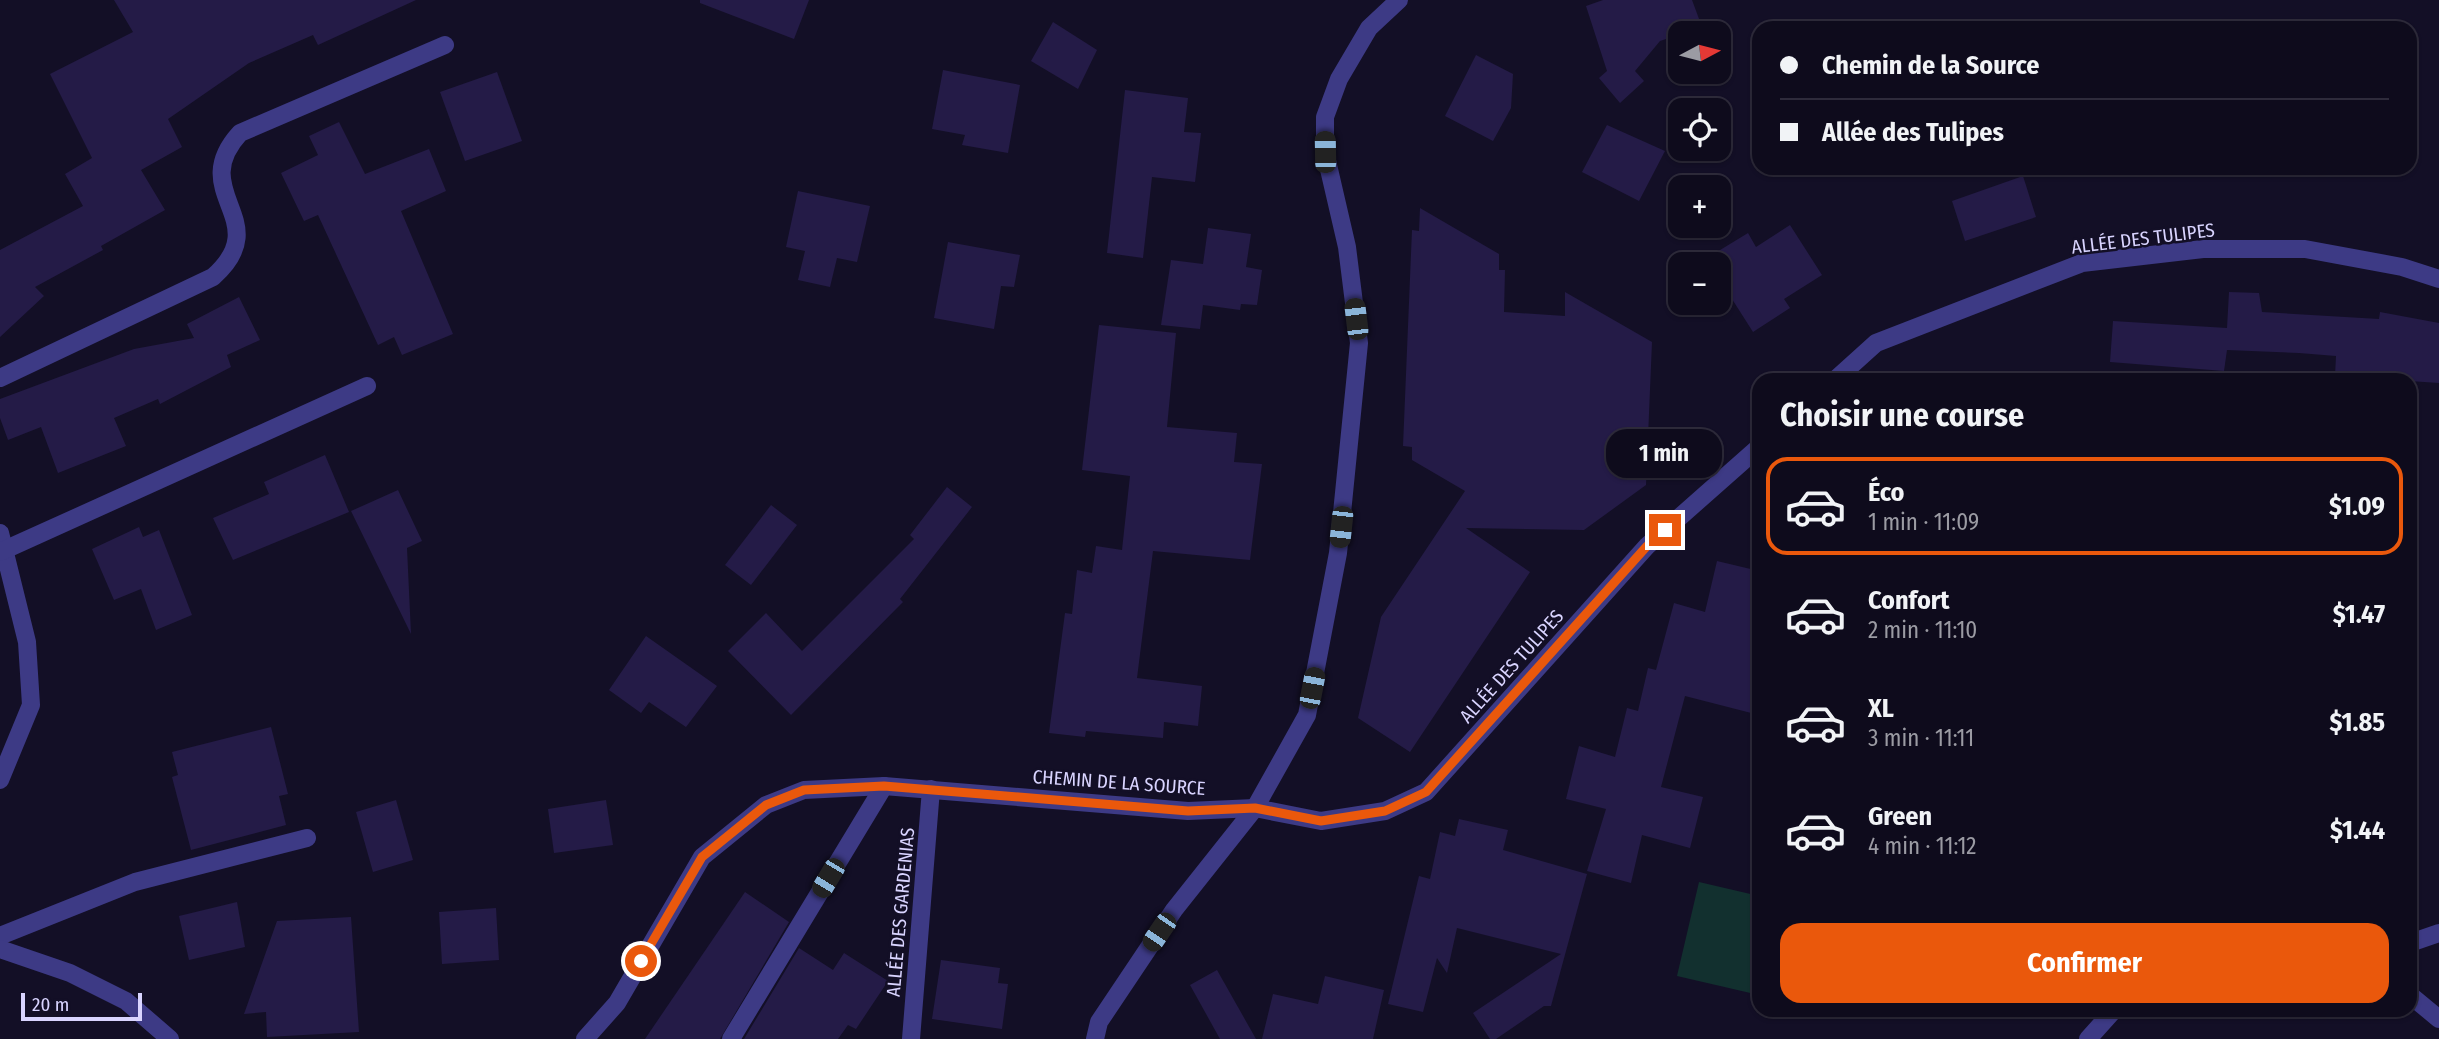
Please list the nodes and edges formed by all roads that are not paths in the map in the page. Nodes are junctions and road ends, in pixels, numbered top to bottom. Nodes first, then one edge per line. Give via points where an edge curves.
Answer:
1 (1399, 0) edge
2 (445, 45) dead end
3 (2439, 279) edge
4 (1843, 373) edge
5 (0, 378) edge
6 (367, 386) dead end
7 (1752, 453) edge
8 (0, 533) edge
9 (3, 551) edge
10 (0, 780) edge
11 (884, 786) junction
12 (931, 789) junction
13 (1255, 808) junction
14 (307, 838) dead end
15 (2439, 933) edge
16 (0, 936) edge
17 (2417, 941) edge
18 (0, 948) edge
19 (2417, 1001) edge
20 (2108, 1017) edge
21 (2439, 1019) edge
22 (170, 1039) edge
23 (585, 1039) edge
24 (731, 1039) edge
25 (911, 1039) edge
26 (1095, 1039) edge
27 (2088, 1039) edge

1 - 13 street via 1369,28 1339,79 1325,117 1325,152 1348,247 1359,343 1338,553 1307,715
2 - 5 street via 240,133 227,147 221,165 220,185 238,232 224,266 213,277
3 - 4 street, ALLÉE DES TULIPES via 2402,267 2305,249 2203,248 2082,264 1876,343
6 - 9 street
7 - 13 street, ALLÉE DES TULIPES via 1647,546 1426,792 1385,811 1321,821
8 - 9 street
9 - 10 street via 27,642 31,705
11 - 12 street, CHEMIN DE LA SOURCE
11 - 23 street, CHEMIN DE LA SOURCE via 804,790 745,819 702,857 617,1003
11 - 24 street
12 - 13 street, CHEMIN DE LA SOURCE via 1188,811
12 - 25 street, ALLÉE DES GARDENIAS
13 - 26 street via 1174,910 1099,1022
14 - 16 street via 135,882
15 - 17 street
18 - 22 street via 70,973 126,1001
19 - 21 street
20 - 27 street

